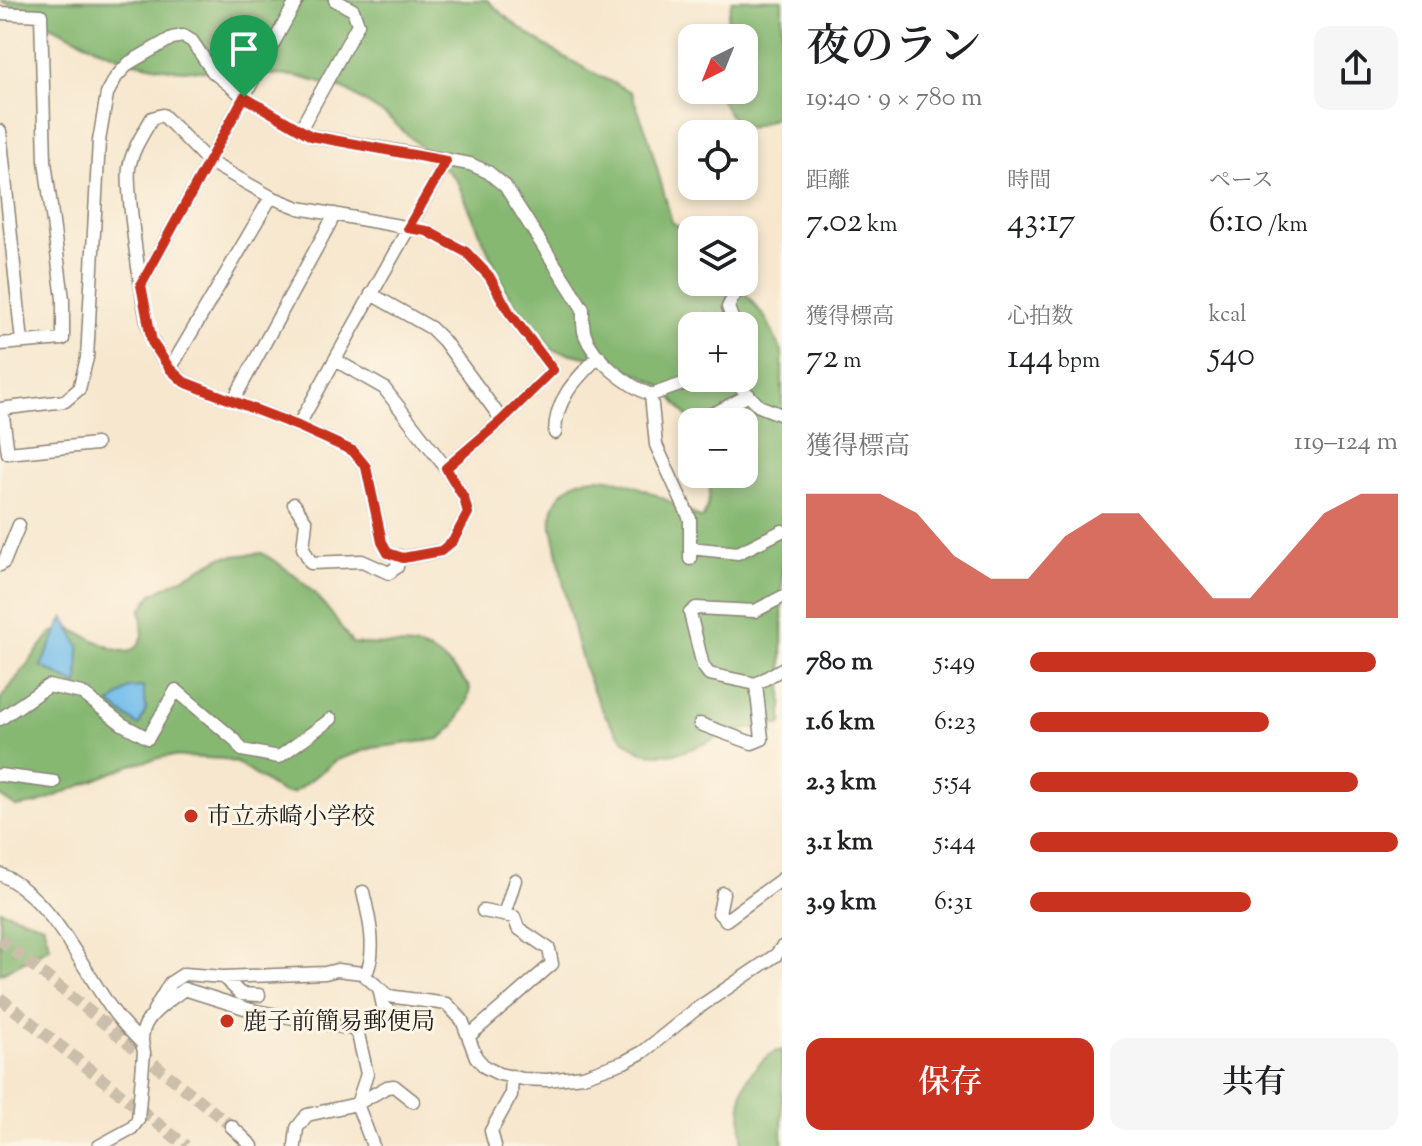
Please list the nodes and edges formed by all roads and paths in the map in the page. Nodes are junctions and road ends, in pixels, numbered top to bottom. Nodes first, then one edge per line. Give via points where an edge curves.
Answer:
1 (297, 0) edge
2 (335, 0) edge
3 (0, 13) edge
4 (244, 97) junction
5 (300, 130) junction
6 (0, 131) edge
7 (208, 161) junction
8 (446, 161) junction
9 (271, 197) junction
10 (335, 214) junction
11 (408, 228) junction
12 (141, 285) junction
13 (371, 294) junction
14 (22, 342) junction
15 (0, 344) edge
16 (599, 356) junction
17 (335, 360) junction
18 (170, 369) junction
19 (678, 386) edge
20 (746, 392) edge
21 (651, 395) junction
22 (749, 395) junction
23 (233, 401) junction
24 (724, 408) edge
25 (1, 409) edge
26 (782, 415) edge
27 (502, 420) junction
28 (298, 426) junction
29 (555, 433) dead end
30 (96, 444) dead end
31 (446, 468) junction
32 (294, 504) dead end
33 (19, 525) dead end
34 (782, 531) edge
35 (399, 556) junction
36 (0, 565) edge
37 (782, 597) edge
38 (782, 669) edge
39 (756, 684) junction
40 (0, 719) edge
41 (331, 719) dead end
42 (704, 730) dead end
43 (0, 775) edge
44 (54, 782) dead end
45 (0, 874) edge
46 (782, 879) edge
47 (515, 880) dead end
48 (363, 892) dead end
49 (723, 893) dead end
50 (483, 911) dead end
51 (504, 915) junction
52 (780, 955) edge
53 (365, 975) junction
54 (223, 977) junction
55 (379, 988) junction
56 (259, 995) dead end
57 (154, 1010) junction
58 (398, 1018) dead end
59 (469, 1036) junction
60 (142, 1043) junction
61 (512, 1076) junction
62 (413, 1101) dead end
63 (357, 1104) junction
64 (231, 1126) tunnel mouth
65 (99, 1146) edge
66 (252, 1146) edge
67 (295, 1146) edge
68 (373, 1146) edge
69 (495, 1146) edge

1 - 4 street
2 - 5 street via 353,10 358,24
3 - 14 street via 41,15 45,161 63,299 63,339
4 - 5 street
4 - 7 street
4 - 25 street via 213,72 183,36 149,50 116,77 107,94 99,141 79,389 65,401
5 - 8 street
6 - 14 street
7 - 9 street
7 - 12 street
7 - 12 street via 163,115 152,118 129,171
8 - 11 street
8 - 16 street via 479,168 505,186 583,309 584,331
9 - 10 street
9 - 18 street
10 - 11 street
10 - 23 street
11 - 13 street
11 - 27 street via 427,231 466,252 489,276 553,370
12 - 18 street via 152,342
13 - 17 street
13 - 27 street via 431,328
14 - 15 street
16 - 21 street
16 - 29 street via 569,387 555,419
17 - 28 street
17 - 31 street via 384,388
18 - 23 street via 184,382
19 - 21 street
20 - 22 street
21 - 34 street via 656,445 690,519 690,554 738,553
22 - 24 street
22 - 26 street via 759,406
23 - 28 street
25 - 30 street via 8,453
27 - 31 street
28 - 35 street via 353,451 366,467 382,542 388,553
31 - 35 street via 468,513 441,551
32 - 35 street via 306,522 303,548 311,563 362,561 389,573
33 - 36 street
37 - 39 street via 755,611 696,608 690,613 709,674
38 - 39 street
39 - 42 street via 762,739 752,743
40 - 41 street via 48,686 82,693 148,738 176,690 242,750 279,757
43 - 44 street
45 - 60 street via 58,927 117,1017
46 - 49 street via 726,920 719,913
47 - 51 street
48 - 53 street via 371,965
50 - 51 street
51 - 59 street via 514,917 518,928 549,949 552,964
52 - 61 street via 624,1062 583,1076
53 - 54 street via 337,970
53 - 55 street
54 - 56 street via 241,994
54 - 57 street via 184,974 170,983
55 - 58 street via 383,1006
55 - 59 street via 388,996 447,1004
57 - 60 street
57 - 63 street via 184,989 251,1010 352,1029 358,1034 367,1074
59 - 61 street via 485,1067
60 - 65 street via 138,1120
61 - 69 street via 511,1095 491,1131
62 - 63 street via 394,1086
63 - 67 street via 307,1115 297,1128
63 - 68 street
64 - 66 street

